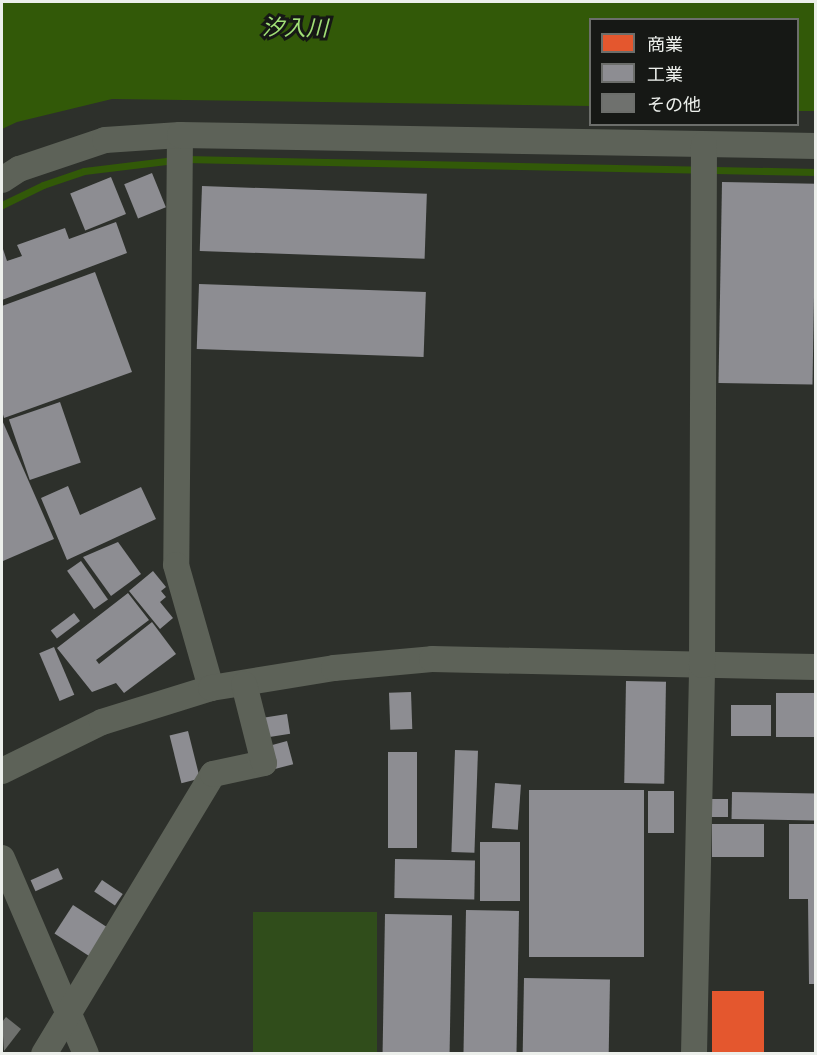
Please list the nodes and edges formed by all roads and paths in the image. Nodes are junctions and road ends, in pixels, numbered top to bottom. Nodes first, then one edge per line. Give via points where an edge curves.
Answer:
1 (180, 135) junction
2 (704, 145) junction
3 (816, 146) edge
4 (2, 180) edge
5 (702, 665) junction
6 (816, 667) edge
7 (244, 684) junction
8 (211, 688) junction
9 (2, 771) edge
10 (2, 858) edge
11 (69, 1015) junction
12 (44, 1053) edge
13 (86, 1053) edge
14 (694, 1053) edge

1 - 2 street
1 - 4 street via 105,140 19,169
1 - 8 street via 176,565
2 - 3 street
2 - 5 street
5 - 6 street
5 - 7 street via 432,659 334,668
5 - 14 street
7 - 8 street
7 - 11 street via 264,763 213,774
8 - 9 street via 102,722
10 - 11 street
11 - 12 street
11 - 13 street

